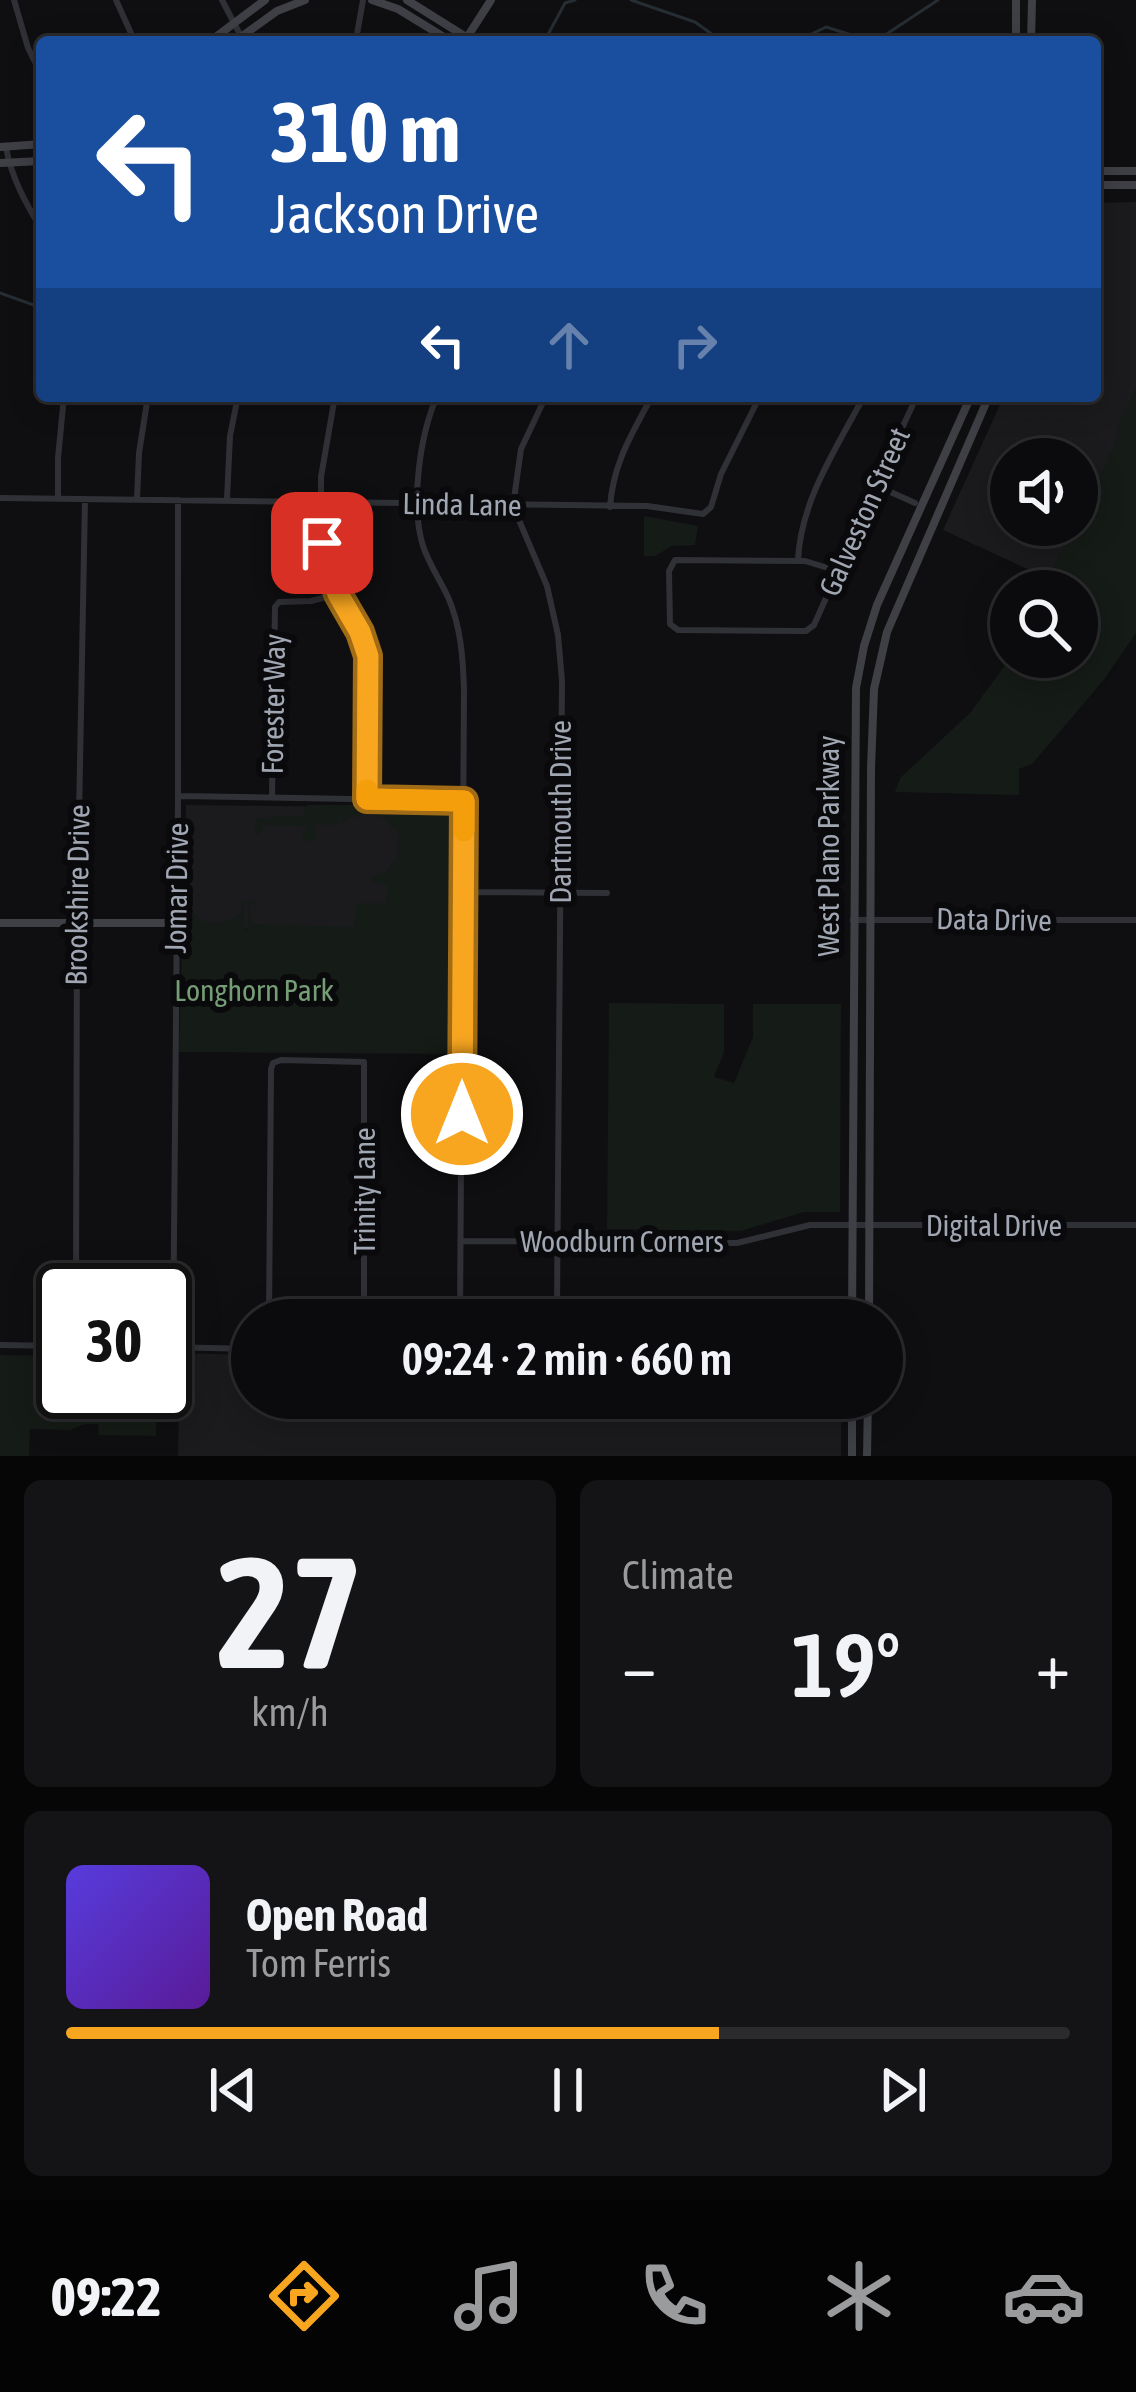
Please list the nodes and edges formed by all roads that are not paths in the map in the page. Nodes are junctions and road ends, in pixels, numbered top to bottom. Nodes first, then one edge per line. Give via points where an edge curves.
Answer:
1 (14, 0) edge
2 (116, 0) edge
3 (222, 0) edge
4 (265, 0) edge
5 (305, 0) edge
6 (363, 0) edge
7 (372, 0) edge
8 (407, 0) edge
9 (491, 0) edge
10 (1016, 0) edge
11 (1032, 0) edge
12 (386, 2) edge
13 (234, 21) junction
14 (132, 36) edge
15 (216, 36) edge
16 (239, 36) edge
17 (245, 36) edge
18 (357, 36) edge
19 (442, 36) edge
20 (462, 36) edge
21 (470, 36) edge
22 (1018, 36) edge
23 (1031, 36) edge
24 (36, 64) edge
25 (36, 144) edge
26 (3, 147) edge
27 (36, 161) edge
28 (4, 163) edge
29 (1101, 171) edge
30 (1136, 171) edge
31 (1136, 184) edge
32 (1101, 185) edge
33 (36, 219) edge
34 (63, 402) edge
35 (147, 402) edge
36 (237, 402) edge
37 (334, 402) edge
38 (435, 402) edge
39 (543, 402) edge
40 (649, 402) edge
41 (757, 402) edge
42 (861, 402) edge
43 (913, 402) edge
44 (968, 402) edge
45 (986, 402) edge
46 (875, 485) junction
47 (0, 498) edge
48 (58, 498) junction
49 (85, 499) junction
50 (137, 499) junction
51 (178, 500) junction
52 (227, 500) junction
53 (321, 503) junction
54 (915, 503) dead end
55 (418, 505) junction
56 (513, 506) junction
57 (610, 507) junction
58 (798, 560) junction
59 (838, 572) junction
60 (338, 594) junction
61 (178, 796) junction
62 (272, 796) junction
63 (367, 799) junction
64 (464, 801) junction
65 (464, 892) junction
66 (607, 893) dead end
67 (560, 894) junction
68 (853, 920) junction
69 (872, 920) junction
70 (1136, 920) edge
71 (0, 923) edge
72 (77, 923) junction
73 (176, 923) junction
74 (853, 1080) junction
75 (870, 1080) junction
76 (852, 1225) junction
77 (870, 1225) junction
78 (1136, 1225) edge
79 (461, 1241) junction
80 (558, 1243) junction
81 (76, 1263) edge
82 (170, 1263) edge
83 (269, 1299) edge
84 (364, 1299) edge
85 (460, 1299) edge
86 (557, 1299) edge
87 (852, 1299) edge
88 (869, 1299) edge
89 (0, 1345) edge
90 (36, 1346) edge
91 (192, 1348) edge
92 (231, 1348) edge
93 (852, 1419) edge
94 (868, 1419) edge
95 (852, 1456) edge
96 (867, 1456) edge

1 - 24 street
2 - 14 street
3 - 13 street
4 - 13 main road
5 - 17 main road
6 - 18 street
7 - 12 main road
8 - 20 main road
9 - 21 main road
10 - 22 main road
11 - 23 main road
12 - 19 main road
13 - 15 main road
13 - 16 street
25 - 26 main road
26 - 28 street
27 - 28 main road
28 - 33 street
29 - 30 main road
31 - 32 main road
34 - 48 street
35 - 50 street
36 - 52 street
37 - 53 street
38 - 55 street
39 - 56 street via 520,449
40 - 57 street via 614,472
41 - 57 street, Linda Lane via 708,512
42 - 58 street via 807,507
43 - 46 street, Galveston Street
44 - 68 main road, West Plano Parkway via 877,605 859,666
45 - 69 main road, West Plano Parkway via 880,660 872,723
46 - 54 street
46 - 59 street, Galveston Street
47 - 48 street, Linda Lane
48 - 49 street, Linda Lane
49 - 50 street, Linda Lane
49 - 72 street, Brookshire Drive
50 - 51 street, Linda Lane
51 - 52 street, Linda Lane
51 - 61 street, Jomar Drive
52 - 53 street, Linda Lane
53 - 55 street, Linda Lane
53 - 60 street via 322,543
55 - 56 street, Linda Lane
55 - 64 street via 423,546 459,632
56 - 57 street, Linda Lane
56 - 67 street, Dartmouth Drive via 558,635
58 - 59 street
58 - 59 street, Galveston Street via 672,563 672,627 806,631
60 - 62 street, Forester Way via 274,607
60 - 63 street via 368,656
61 - 62 street
61 - 73 street, Jomar Drive
62 - 63 street
63 - 64 street
64 - 65 street
65 - 67 street
65 - 79 street
66 - 67 street
67 - 80 street, Dartmouth Drive
68 - 69 street, Data Drive
68 - 74 main road, West Plano Parkway
69 - 70 street, Data Drive
69 - 75 main road, West Plano Parkway
71 - 72 main road
72 - 73 main road
72 - 81 street, Brookshire Drive
73 - 82 street, Jomar Drive
74 - 75 main road
74 - 76 main road, West Plano Parkway
75 - 77 main road, West Plano Parkway
76 - 77 street, Digital Drive
76 - 80 street, Woodburn Corners via 801,1226 737,1243
76 - 87 main road, West Plano Parkway
77 - 78 street, Digital Drive
77 - 88 main road, West Plano Parkway
79 - 80 street, Woodburn Corners
79 - 85 street
80 - 86 street, Dartmouth Drive
83 - 84 street, Trinity Lane via 273,1063 281,1060 364,1063
89 - 90 street
91 - 92 street
93 - 95 main road
94 - 96 main road

